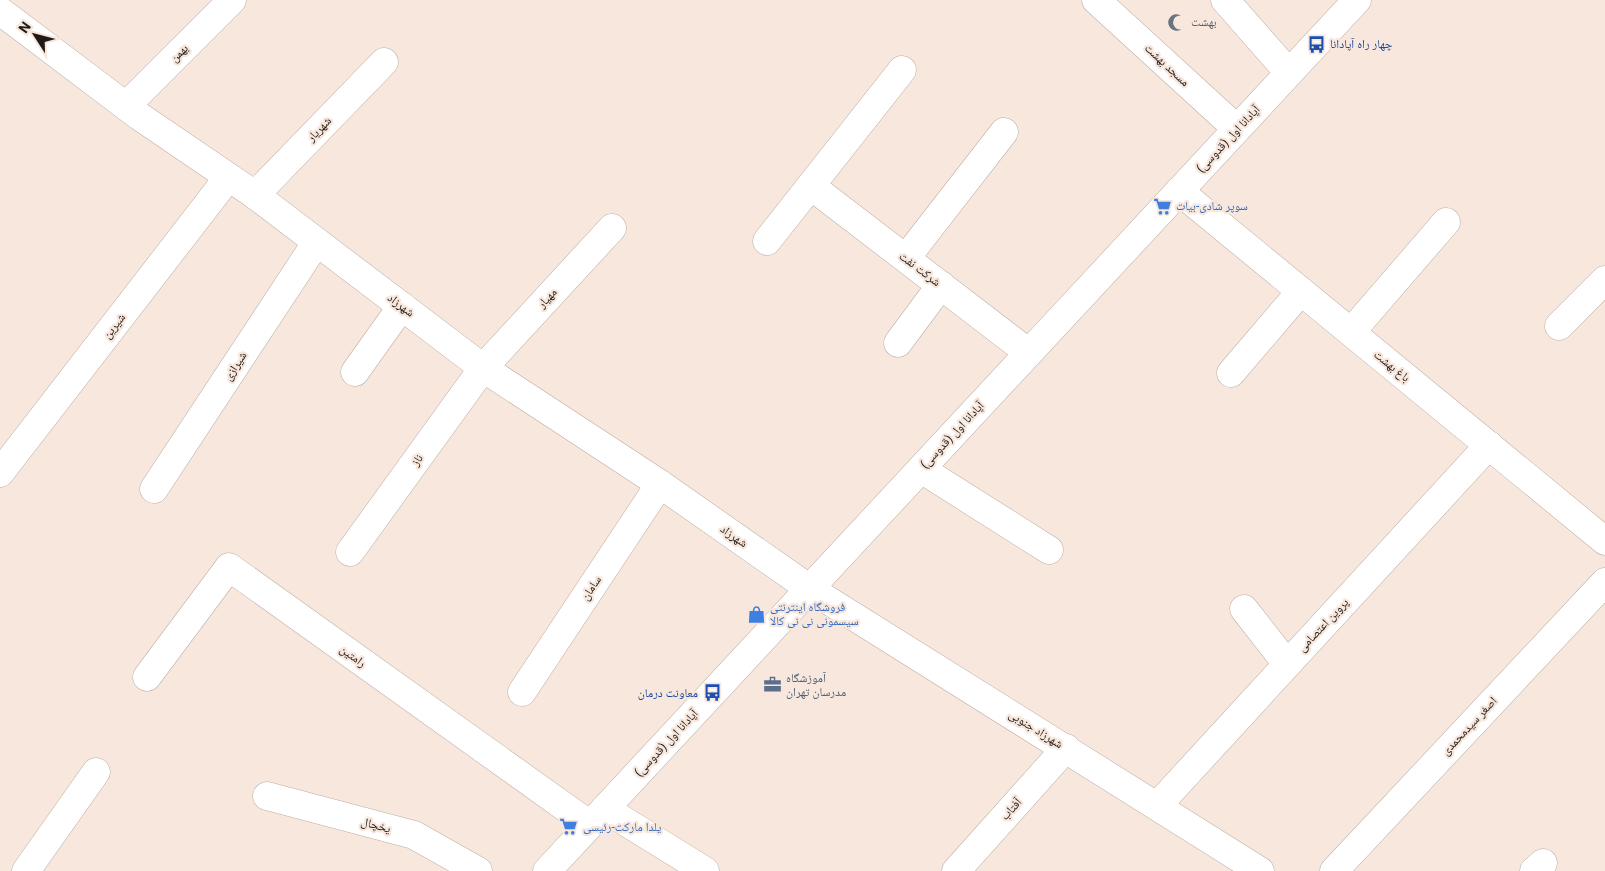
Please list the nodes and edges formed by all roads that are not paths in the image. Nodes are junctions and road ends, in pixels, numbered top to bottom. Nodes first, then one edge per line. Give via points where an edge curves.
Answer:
1 (232, 0) edge
2 (1096, 0) edge
3 (1224, 0) edge
4 (1357, 0) edge
5 (0, 10) edge
6 (384, 62) dead end
7 (902, 70) dead end
8 (1289, 73) junction
9 (126, 106) junction
10 (1237, 129) junction
11 (1004, 132) dead end
12 (227, 179) junction
13 (811, 186) junction
14 (1179, 191) junction
15 (255, 196) junction
16 (1446, 222) dead end
17 (612, 228) dead end
18 (767, 241) dead end
19 (316, 243) junction
20 (906, 258) junction
21 (1605, 280) edge
22 (941, 285) junction
23 (1301, 291) junction
24 (402, 306) junction
25 (1559, 326) dead end
26 (1351, 332) junction
27 (898, 343) dead end
28 (1028, 353) junction
29 (483, 368) junction
30 (355, 372) dead end
31 (1231, 373) dead end
32 (1489, 445) junction
33 (921, 468) junction
34 (0, 473) edge
35 (660, 484) junction
36 (154, 489) dead end
37 (1605, 541) edge
38 (1049, 550) dead end
39 (350, 552) dead end
40 (1605, 582) edge
41 (810, 589) junction
42 (1244, 609) dead end
43 (1287, 664) junction
44 (147, 677) dead end
45 (522, 692) dead end
46 (1066, 748) junction
47 (96, 772) dead end
48 (267, 796) dead end
49 (1158, 806) junction
50 (597, 817) junction
51 (26, 871) edge
52 (478, 871) edge
53 (547, 871) edge
54 (705, 871) edge
55 (956, 871) edge
56 (1260, 871) edge
57 (1334, 871) edge

1 - 9 street, بهمن
2 - 10 street, مسجد بهشت
3 - 8 street
4 - 8 street, آپادانا اول (قدوسی)
5 - 9 street, شهرزاد
6 - 15 street, شهریار
7 - 13 street
8 - 10 street, آپادانا اول (قدوسی)
9 - 12 street, شهرزاد
10 - 14 street, آپادانا اول (قدوسی)
11 - 20 street
12 - 15 street, شهرزاد
12 - 34 street, شیرین
13 - 18 street
13 - 20 street, شرکت نفت
14 - 23 street, باغ بهشت
14 - 28 street, آپادانا اول (قدوسی)
15 - 19 street, شهرزاد
16 - 26 street
17 - 29 street, مهیار
19 - 24 street, شهرزاد
19 - 36 street, شیرازی
20 - 22 street, شرکت نفت
21 - 25 street
22 - 27 street
22 - 28 street, شرکت نفت
23 - 26 street, باغ بهشت
23 - 31 street
24 - 29 street, شهرزاد
24 - 30 street
26 - 32 street, باغ بهشت
28 - 33 street, آپادانا اول (قدوسی)
29 - 35 street, شهرزاد
29 - 39 street, ناز
32 - 37 street, باغ بهشت
32 - 43 street, پروین اعتصامی
33 - 38 street
33 - 41 street, آپادانا اول (قدوسی)
35 - 41 street, شهرزاد
35 - 45 street, سامان
40 - 57 street, اصغر سیدمحمدی
41 - 46 street, شهرزاد جنوبی
41 - 50 street, آپادانا اول (قدوسی)
42 - 43 street
43 - 49 street, پروین اعتصامی
44 - 50 street, رامتین via 229,567
46 - 49 street, شهرزاد جنوبی
46 - 55 street, آفتاب
47 - 51 street
48 - 52 street, یخچال via 414,834
49 - 56 street, شهرزاد جنوبی
50 - 53 street, آپادانا اول (قدوسی)
50 - 54 street

